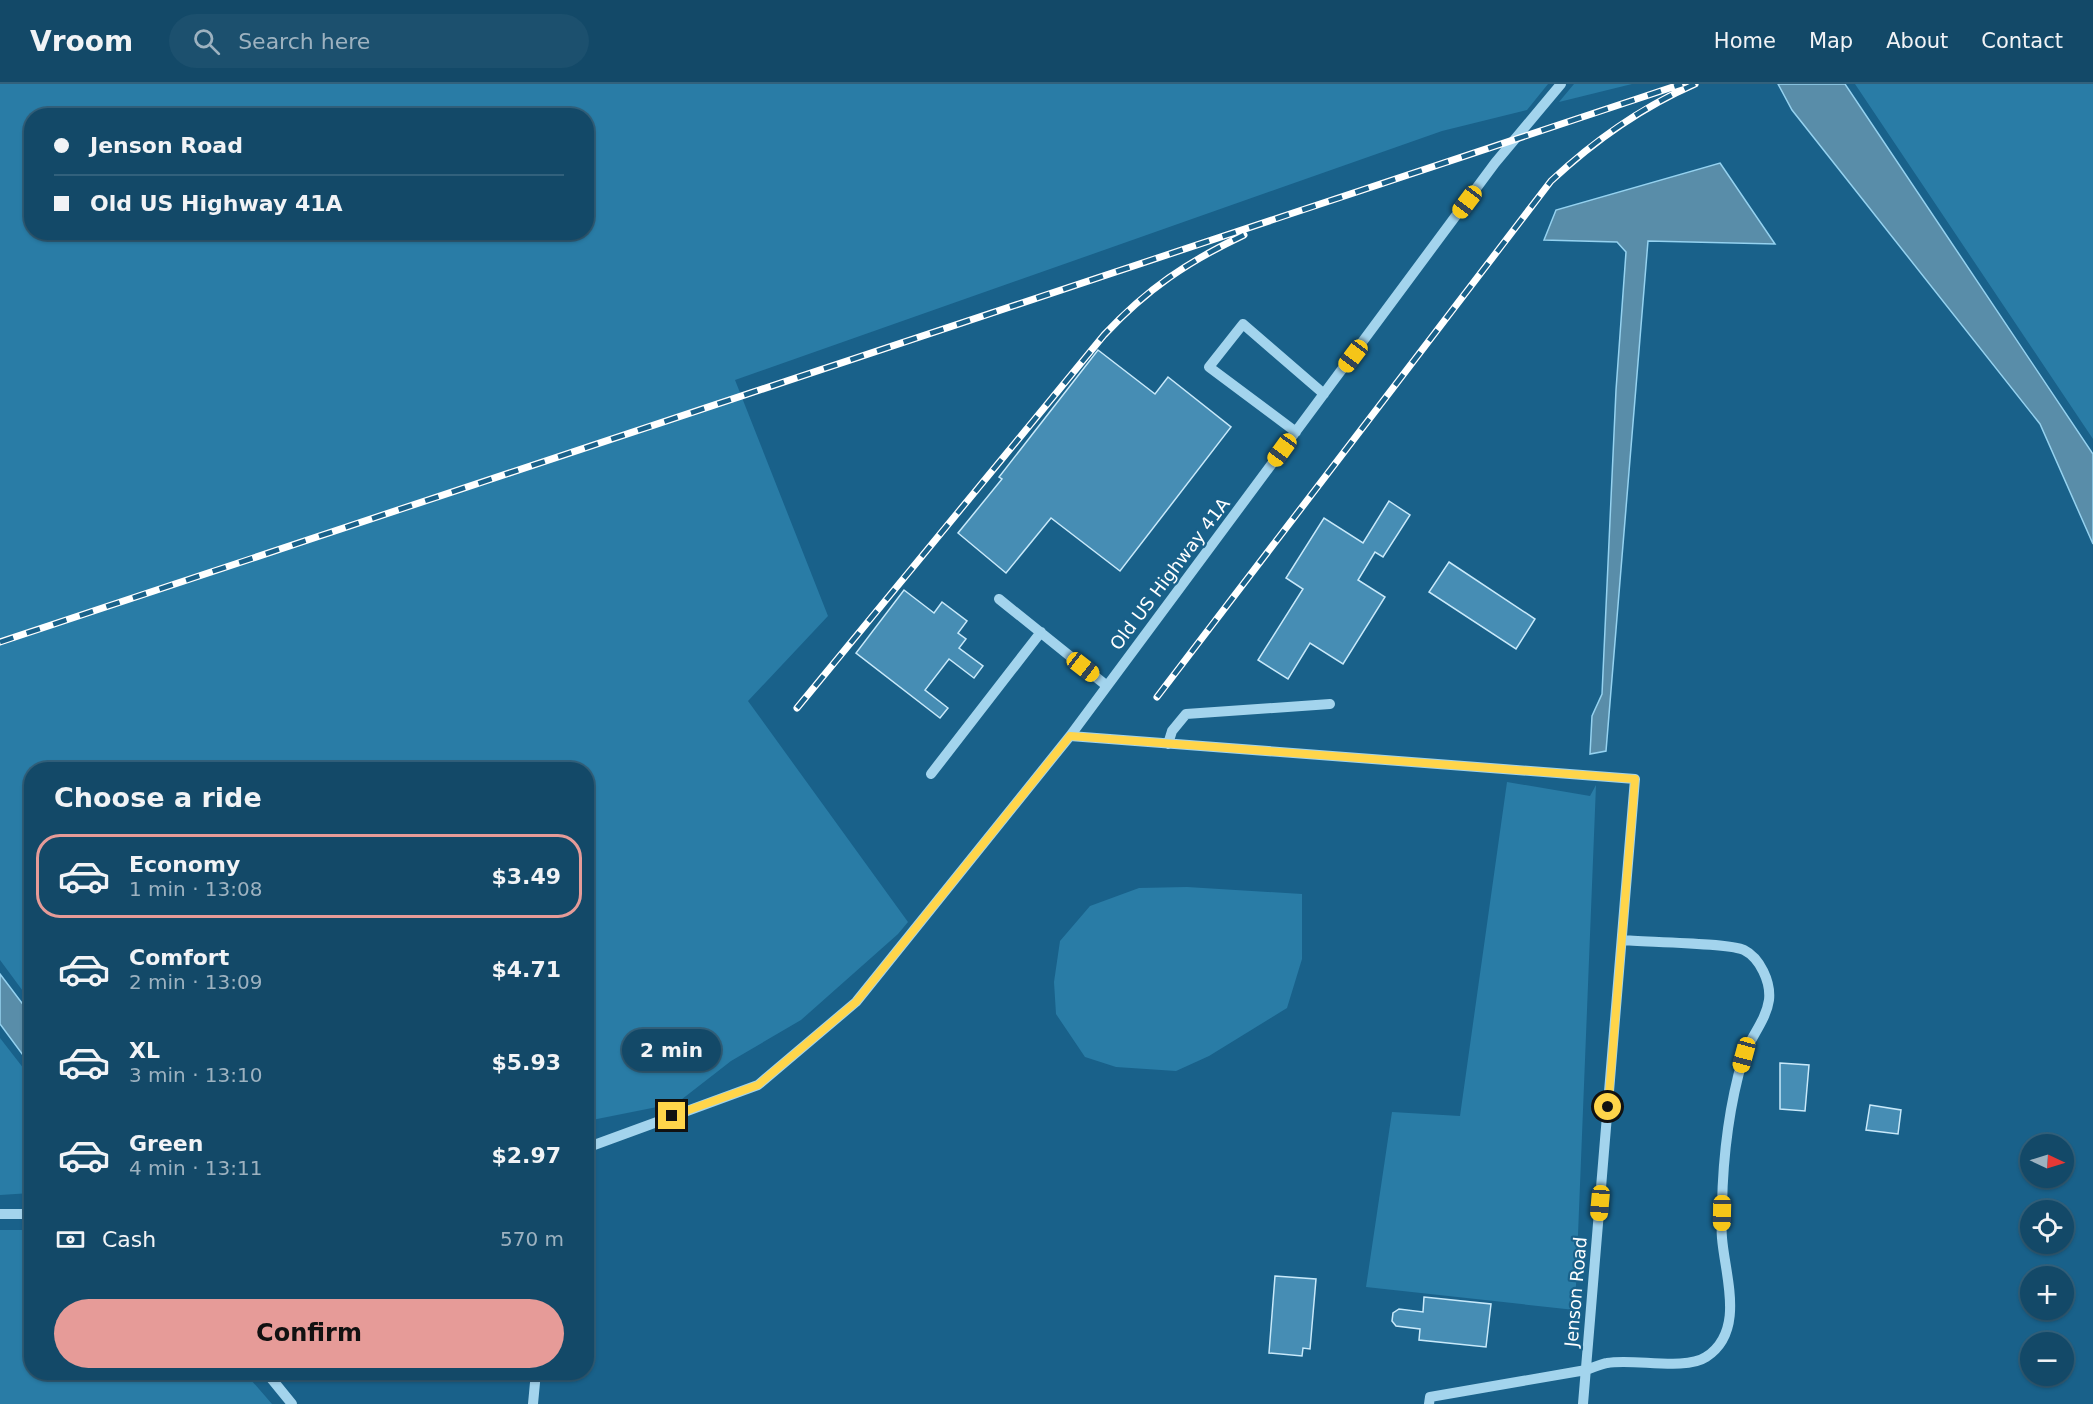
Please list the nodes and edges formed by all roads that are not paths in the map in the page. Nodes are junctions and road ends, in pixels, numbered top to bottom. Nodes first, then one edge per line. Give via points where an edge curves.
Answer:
1 (1561, 84) edge
2 (1324, 394) junction
3 (1296, 432) junction
4 (999, 599) dead end
5 (1041, 632) junction
6 (1107, 686) junction
7 (1330, 704) dead end
8 (1070, 736) junction
9 (1168, 744) junction
10 (931, 774) dead end
11 (1622, 940) junction
12 (594, 1145) edge
13 (0, 1214) edge
14 (24, 1214) edge
15 (1586, 1370) junction
16 (272, 1380) edge
17 (535, 1380) edge
18 (292, 1404) edge
19 (533, 1404) edge
20 (1429, 1404) edge
21 (1583, 1404) edge

1 - 2 street, Old US Highway 41A via 1495,163
2 - 3 street, Old US Highway 41A
2 - 3 street via 1243,324 1209,367
3 - 6 street, Old US Highway 41A
4 - 5 street
5 - 6 street
5 - 10 street
6 - 8 street, Old US Highway 41A
7 - 9 street via 1186,714 1172,731
8 - 9 street, Jenson Road
8 - 12 street, Old US Highway 41A via 856,1002 758,1085
9 - 11 street, Jenson Road via 1635,779
11 - 15 street, Jenson Road
11 - 15 street via 1741,948 1761,966 1769,1000 1744,1055 1723,1166 1722,1236 1731,1311 1720,1343 1706,1358 1677,1364 1607,1363
13 - 14 street
15 - 20 street via 1430,1397
15 - 21 street, Jenson Road
16 - 18 street
17 - 19 street

